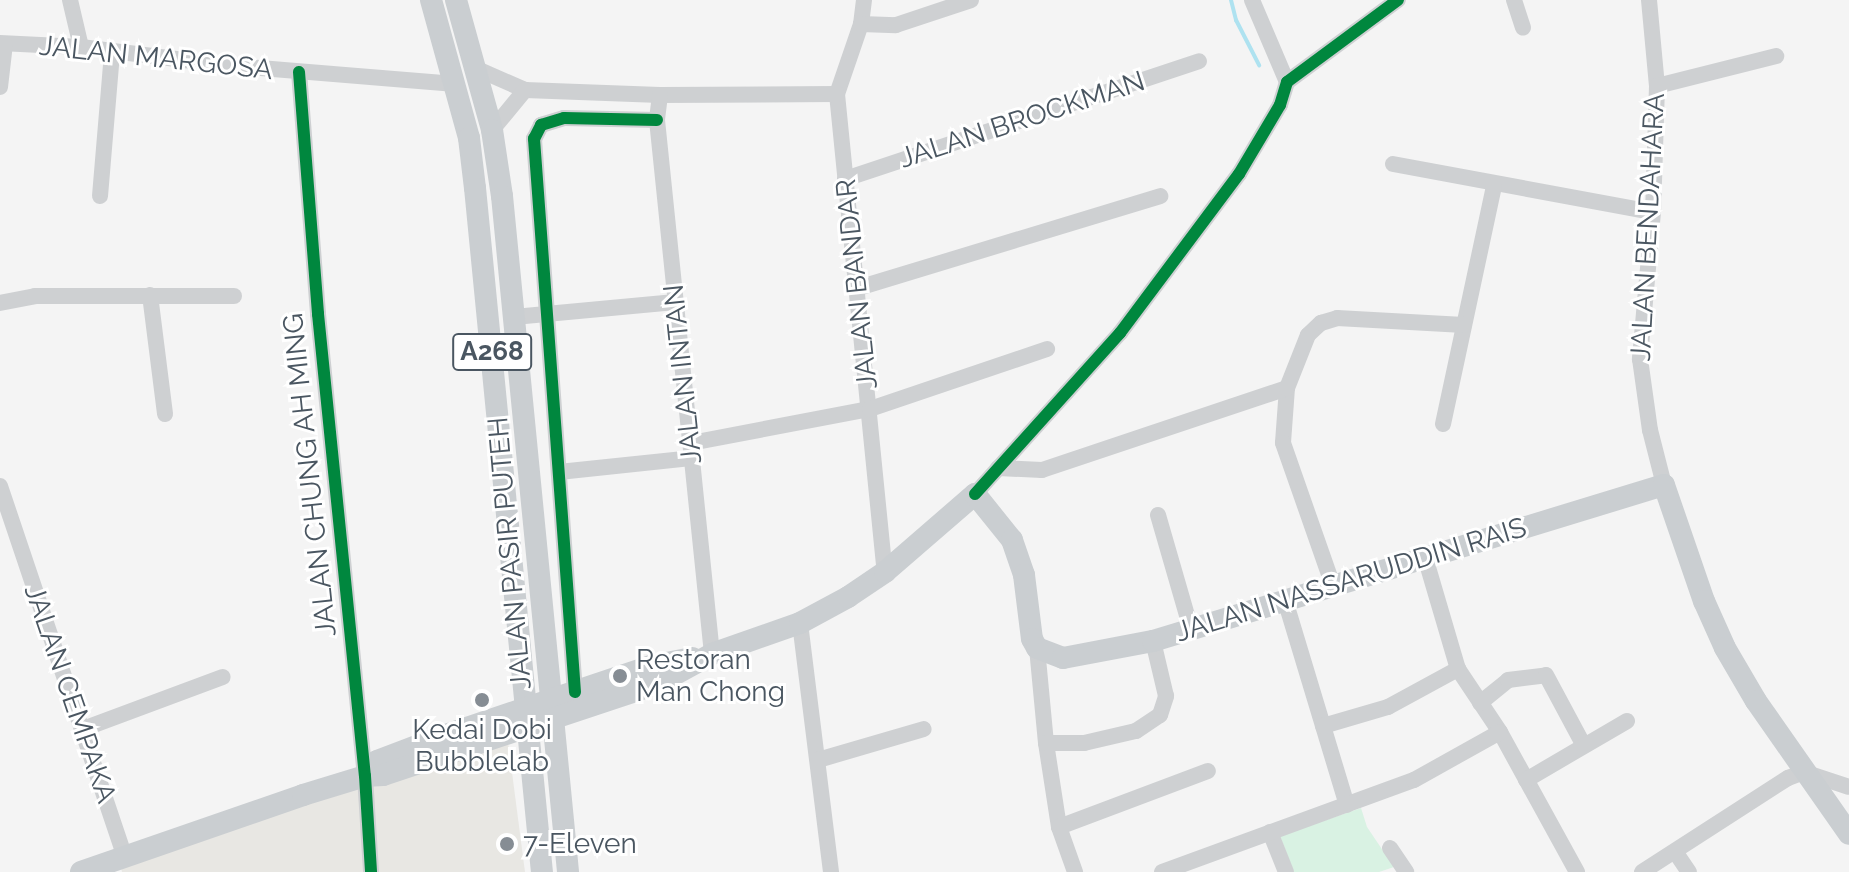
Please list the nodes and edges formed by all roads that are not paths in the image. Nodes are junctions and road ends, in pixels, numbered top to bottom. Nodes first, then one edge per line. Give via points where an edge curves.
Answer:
1 (70, 0) edge
2 (431, 0) edge
3 (456, 0) edge
4 (864, 0) edge
5 (971, 0) edge
6 (1252, 0) edge
7 (1514, 0) edge
8 (1649, 0) edge
9 (1395, 1) edge
10 (861, 24) junction
11 (1523, 28) dead end
12 (3, 43) edge
13 (81, 47) junction
14 (112, 52) junction
15 (1776, 56) dead end
16 (1199, 61) dead end
17 (475, 68) junction
18 (299, 72) junction
19 (1287, 82) junction
20 (455, 84) junction
21 (1657, 86) junction
22 (0, 87) edge
23 (525, 90) junction
24 (837, 94) junction
25 (660, 95) junction
26 (657, 120) junction
27 (492, 130) junction
28 (1393, 164) dead end
29 (845, 179) junction
30 (1494, 186) junction
31 (100, 196) dead end
32 (1160, 196) dead end
33 (1653, 212) junction
34 (858, 288) junction
35 (150, 295) junction
36 (234, 296) dead end
37 (675, 302) junction
38 (0, 303) edge
39 (546, 313) junction
40 (514, 317) junction
41 (1464, 325) junction
42 (1047, 349) dead end
43 (1287, 388) junction
44 (870, 409) junction
45 (165, 414) dead end
46 (1443, 424) dead end
47 (692, 450) junction
48 (998, 468) junction
49 (559, 472) junction
50 (1664, 485) junction
51 (0, 486) edge
52 (975, 494) junction
53 (1158, 515) dead end
54 (1425, 557) junction
55 (885, 572) junction
56 (1333, 586) junction
57 (1285, 600) junction
58 (800, 623) junction
59 (1191, 629) junction
60 (1153, 641) junction
61 (1037, 648) junction
62 (712, 654) junction
63 (1458, 669) junction
64 (223, 677) dead end
65 (576, 702) junction
66 (1480, 703) junction
67 (551, 710) junction
68 (524, 719) junction
69 (1627, 721) dead end
70 (1323, 726) junction
71 (83, 729) junction
72 (924, 729) dead end
73 (1500, 732) junction
74 (1046, 743) junction
75 (1583, 744) junction
76 (818, 760) junction
77 (1208, 771) dead end
78 (1804, 772) junction
79 (365, 776) junction
80 (1526, 780) junction
81 (1849, 787) edge
82 (1347, 805) junction
83 (1059, 827) junction
84 (1270, 832) junction
85 (1849, 834) edge
86 (1390, 848) dead end
87 (1676, 853) junction
88 (119, 863) edge
89 (81, 872) edge
90 (371, 872) edge
91 (542, 872) edge
92 (568, 872) edge
93 (831, 872) edge
94 (1075, 872) edge
95 (1162, 872) edge
96 (1286, 872) edge
97 (1406, 872) edge
98 (1577, 872) edge
99 (1642, 872) edge
100 (1689, 872) edge

1 - 13 street
2 - 20 main road, JALAN PASIR PUTEH / A268
3 - 17 main road, JALAN PASIR PUTEH / A268
4 - 10 street, JALAN BANDAR
5 - 10 street via 896,25
6 - 19 street
7 - 11 street
8 - 21 street, JALAN BENDAHARA
9 - 19 street
10 - 24 street, JALAN BANDAR
12 - 13 street, JALAN MARGOSA
12 - 22 street
13 - 14 street, JALAN MARGOSA
14 - 18 street, JALAN MARGOSA
14 - 31 street
15 - 21 street
16 - 29 street, JALAN BROCKMAN
17 - 23 street
17 - 27 main road, JALAN PASIR PUTEH / A268
18 - 20 street, JALAN MARGOSA
18 - 79 street, JALAN CHUNG AH MING
19 - 48 street via 1280,105 1239,174 1120,333
20 - 68 main road, JALAN PASIR PUTEH / A268 via 469,138 477,204
21 - 33 street, JALAN BENDAHARA
23 - 25 street
23 - 27 street
24 - 25 street
24 - 29 street, JALAN BANDAR
25 - 26 street, JALAN INTAN
26 - 37 street, JALAN INTAN
26 - 39 street via 564,118 541,125 534,139
27 - 40 main road, JALAN PASIR PUTEH / A268
28 - 30 street
29 - 34 street, JALAN BANDAR
30 - 33 street
30 - 41 street
32 - 34 street
33 - 50 street, JALAN BENDAHARA via 1640,359
34 - 44 street, JALAN BANDAR
35 - 36 street
35 - 38 street via 35,296
35 - 45 street
37 - 39 street
37 - 47 street, JALAN INTAN
39 - 40 street
39 - 49 street
40 - 67 main road, JALAN PASIR PUTEH / A268
41 - 43 street via 1337,318 1321,323 1308,335
41 - 46 street
42 - 44 street
43 - 48 street via 1042,470
43 - 56 street via 1283,443
44 - 47 street
44 - 55 street, JALAN BANDAR
47 - 49 street
47 - 62 street, JALAN INTAN
48 - 52 street
49 - 65 street
50 - 54 main road, JALAN NASSARUDDIN RAIS
50 - 78 main road, JALAN BENDAHARA via 1725,648
51 - 71 street, JALAN CEMPAKA
52 - 55 main road
52 - 61 main road via 1012,540
53 - 59 street
54 - 56 main road, JALAN NASSARUDDIN RAIS
54 - 63 street
55 - 58 main road
56 - 57 main road, JALAN NASSARUDDIN RAIS
57 - 59 main road, JALAN NASSARUDDIN RAIS
57 - 70 street
58 - 62 main road
58 - 76 street
59 - 60 main road, JALAN NASSARUDDIN RAIS
60 - 61 main road, JALAN NASSARUDDIN RAIS via 1063,658
60 - 74 street via 1166,696 1160,715 1136,731 1084,743
61 - 74 street
62 - 65 main road via 657,684
63 - 66 street
63 - 70 street via 1388,707
64 - 71 street
65 - 67 main road
66 - 73 street
66 - 75 street via 1508,680 1546,675
67 - 68 main road
67 - 92 main road, JALAN PASIR PUTEH / A268
68 - 79 main road via 383,775
68 - 91 main road, JALAN PASIR PUTEH / A268
69 - 75 street
70 - 82 street
71 - 88 street, JALAN CEMPAKA
72 - 76 street
73 - 80 street
73 - 82 street via 1414,780
74 - 83 street
75 - 80 street
76 - 93 street
77 - 83 street
78 - 81 street
78 - 85 main road, JALAN BENDAHARA
78 - 87 street
79 - 88 main road
79 - 90 street, JALAN CHUNG AH MING
80 - 98 street
82 - 84 street
83 - 94 street
84 - 95 street
84 - 96 street
86 - 97 street
87 - 99 street
87 - 100 street
88 - 89 main road

